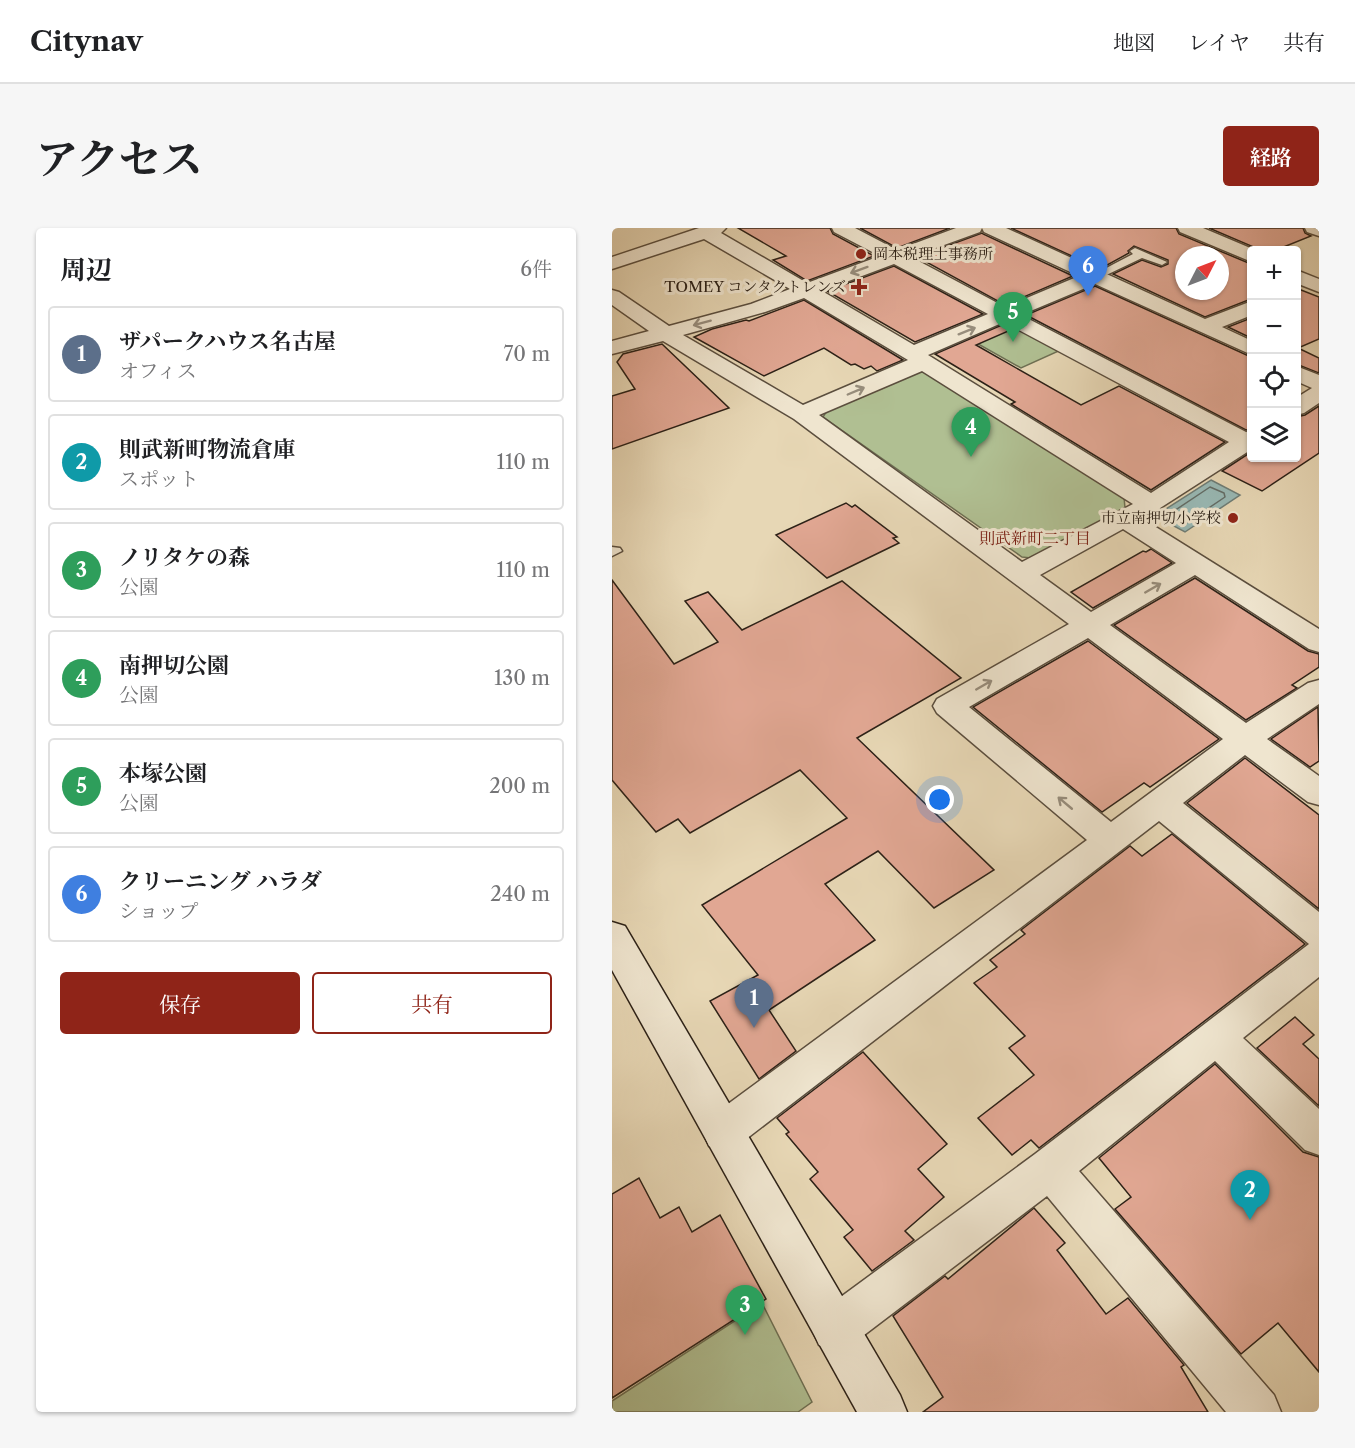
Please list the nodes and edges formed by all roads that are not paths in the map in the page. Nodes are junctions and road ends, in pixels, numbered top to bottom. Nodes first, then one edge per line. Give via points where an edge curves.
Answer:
1 (841, 228) edge
2 (973, 228) edge
3 (991, 228) edge
4 (1187, 228) edge
5 (1314, 228) edge
6 (711, 230) edge
7 (1319, 230) edge
8 (1247, 254) edge
9 (895, 257) junction
10 (1162, 262) dead end
11 (612, 263) edge
12 (1096, 276) junction
13 (807, 290) junction
14 (612, 296) edge
15 (1247, 309) edge
16 (1006, 315) junction
17 (1207, 326) junction
18 (664, 333) junction
19 (1247, 347) edge
20 (612, 348) edge
21 (918, 358) junction
22 (1301, 374) edge
23 (1319, 383) edge
24 (1319, 393) edge
25 (1301, 405) edge
26 (802, 414) junction
27 (1247, 439) edge
28 (1247, 441) edge
29 (1151, 504) junction
30 (1125, 519) junction
31 (1195, 564) junction
32 (1021, 574) junction
33 (1090, 624) junction
34 (1319, 642) edge
35 (1319, 690) edge
36 (1246, 738) junction
37 (1319, 793) edge
38 (1160, 803) junction
39 (1110, 840) junction
40 (1319, 933) edge
41 (612, 937) edge
42 (1319, 956) edge
43 (1216, 1036) junction
44 (723, 1132) junction
45 (1319, 1136) edge
46 (1050, 1168) junction
47 (835, 1329) junction
48 (883, 1412) edge
49 (1257, 1412) edge

1 - 9 street
2 - 9 street
3 - 12 street
4 - 8 street
5 - 7 street
6 - 11 street
6 - 13 street
9 -> 13 street
9 - 16 street
10 - 12 lane via 1139,252
12 - 16 street
12 - 17 street
13 -> 18 street via 758,308
13 - 21 street
14 - 18 street
15 - 17 street
21 -> 16 street
16 - 27 street
17 - 19 street
18 - 20 street
18 - 26 street
26 -> 21 street
21 - 29 street
22 - 23 street
24 - 25 street
26 - 32 street
28 - 29 street
29 - 30 street
30 - 31 street
30 - 32 street
33 -> 31 street
31 - 34 street
32 - 33 street
33 - 36 street
39 -> 33 street via 948,706
35 - 36 street
36 - 37 street
36 - 38 street
38 - 39 street
38 - 40 street
39 - 44 street
41 - 44 street
42 - 43 street
43 - 45 street
43 - 46 street
44 - 47 street
46 - 47 street
46 - 49 street
47 - 48 street

